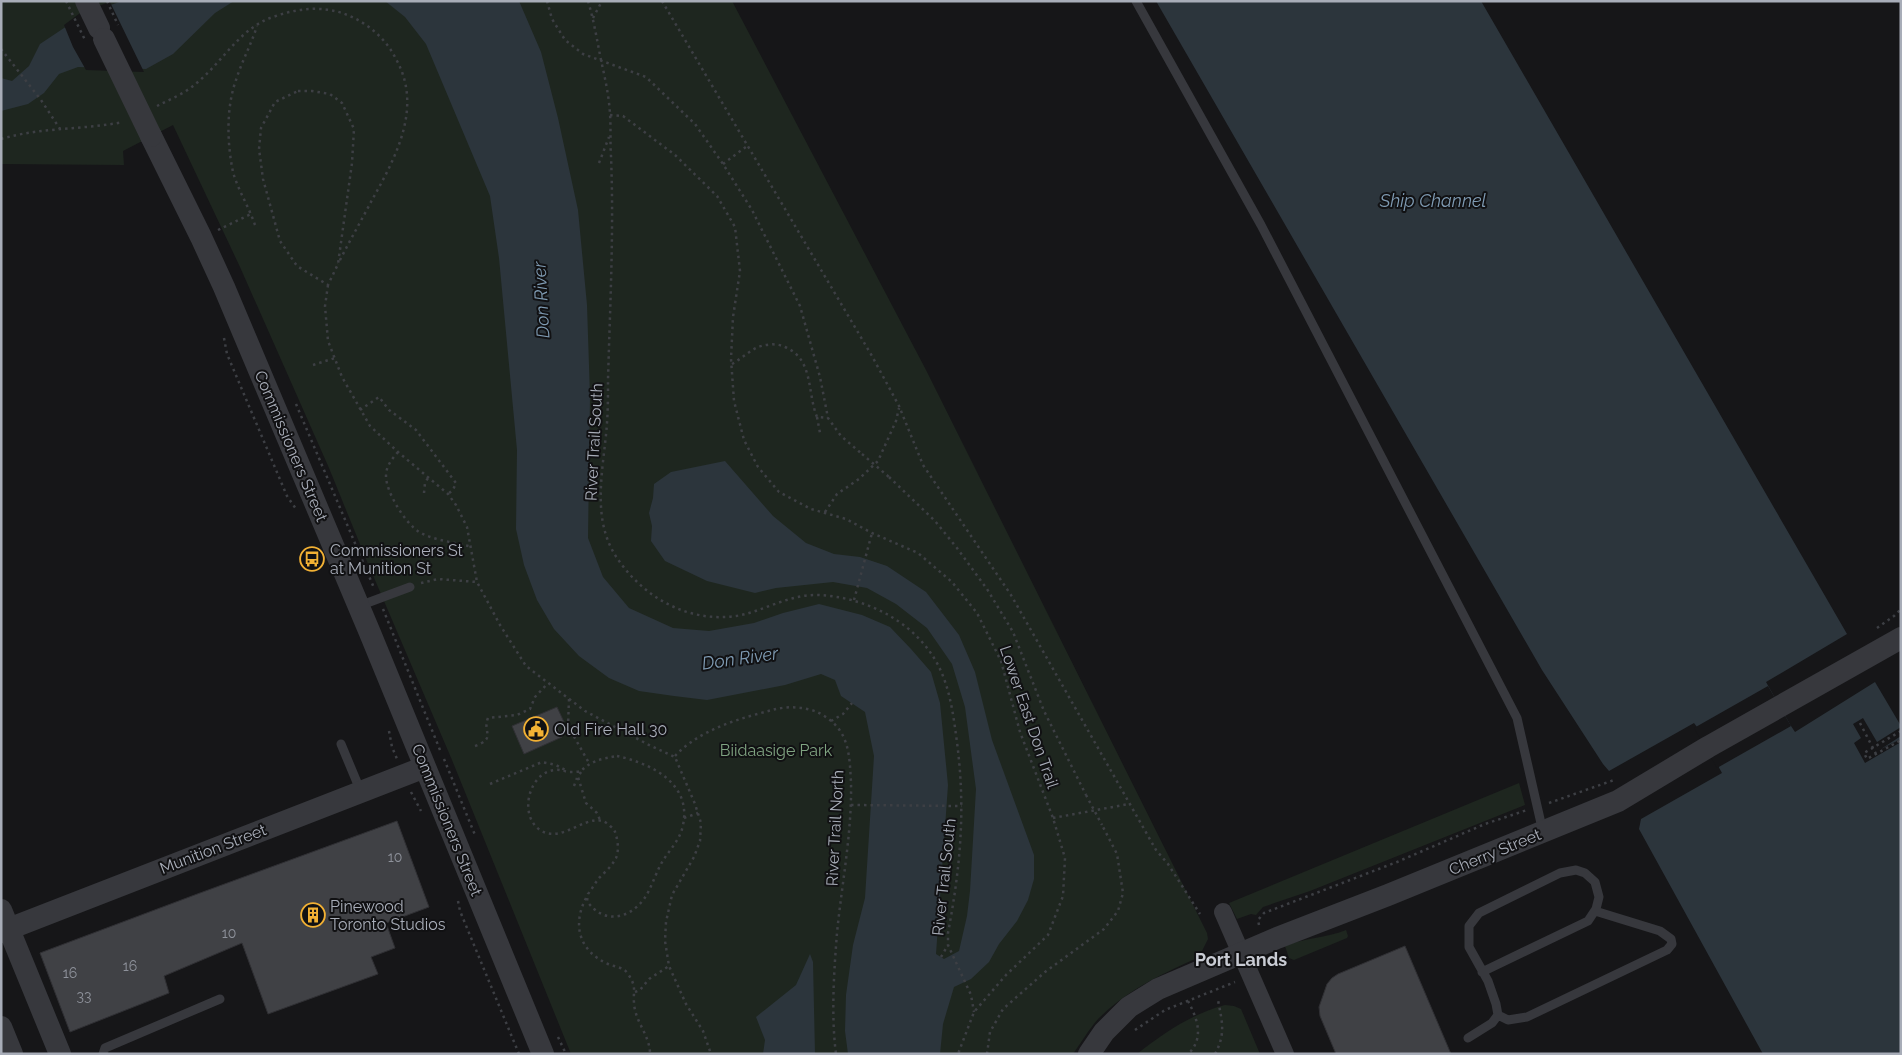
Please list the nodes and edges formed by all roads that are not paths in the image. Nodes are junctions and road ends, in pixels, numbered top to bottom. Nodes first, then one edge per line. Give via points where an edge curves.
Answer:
1 (86, 1) edge
2 (1136, 1) edge
3 (410, 587) road end
4 (358, 606) junction
5 (1901, 638) edge
6 (341, 744) dead end
7 (426, 767) junction
8 (361, 792) junction
9 (1543, 832) junction
10 (1223, 912) dead end
11 (1595, 912) junction
12 (4, 924) edge
13 (1240, 953) junction
14 (1482, 972) junction
15 (220, 1000) dead end
16 (1498, 1015) junction
17 (1, 1027) edge
18 (1468, 1038) dead end
19 (12, 1054) edge
20 (60, 1054) edge
21 (102, 1054) edge
22 (543, 1054) edge
23 (1089, 1054) edge
24 (1285, 1054) edge

1 - 4 street, Commissioners Street, bridge via 202,237
2 - 9 lane via 1261,225 1517,718
3 - 4 lane
4 - 7 street, Commissioners Street
5 - 9 street, Cherry Street via 1618,801
6 - 8 lane
7 - 8 street, Munition Street
7 - 22 street, Commissioners Street
8 - 12 street, Munition Street
9 - 13 street, Cherry Street
10 - 13 street
11 - 14 lane via 1588,921
11 - 14 lane via 1599,897 1595,882 1576,870 1560,872 1479,913 1469,926 1469,947
11 - 16 lane via 1660,931 1671,939 1672,944 1667,950 1528,1017 1508,1020
12 - 20 street
13 - 23 street, Cherry Street via 1158,989 1129,1007 1104,1032
13 - 24 street
14 - 16 lane
15 - 21 lane via 105,1048
16 - 18 lane via 1492,1023
17 - 19 street

